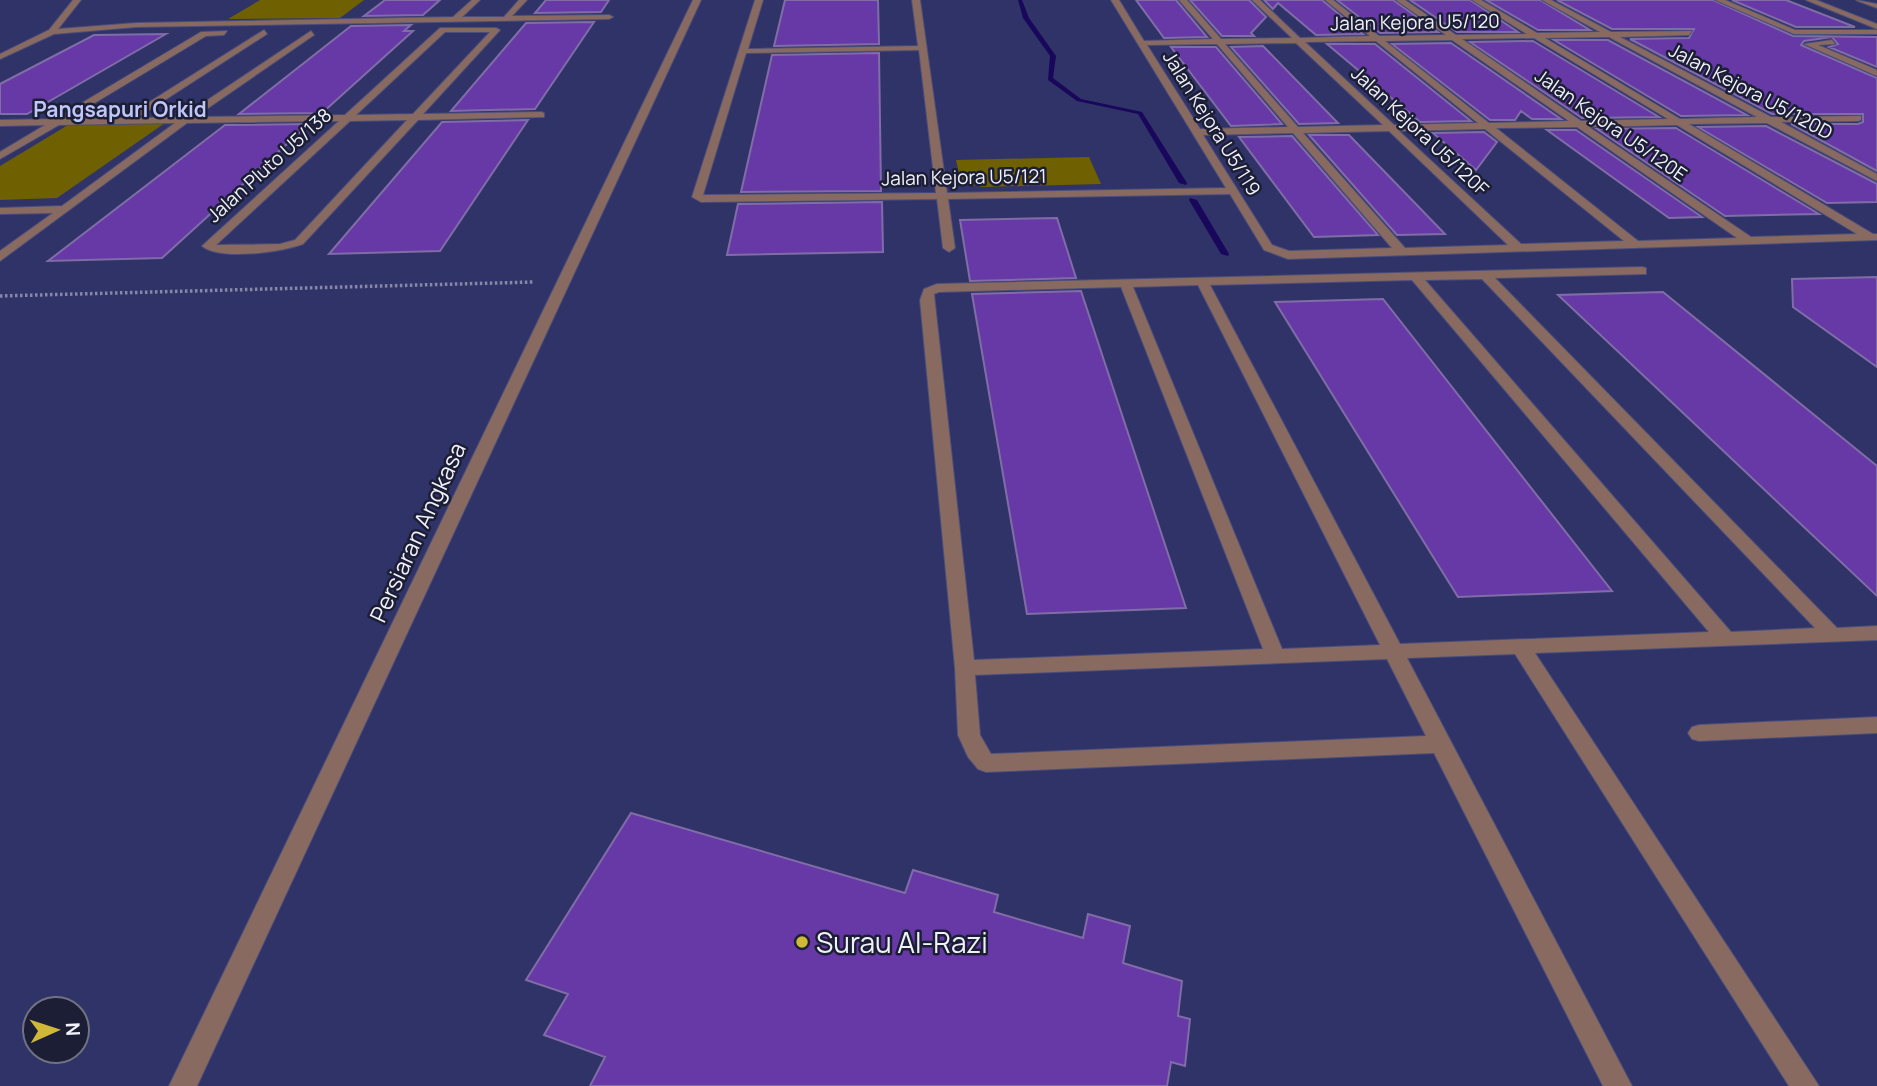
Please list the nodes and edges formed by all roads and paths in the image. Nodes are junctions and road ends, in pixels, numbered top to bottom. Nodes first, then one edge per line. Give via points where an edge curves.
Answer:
1 (77, 0) edge
2 (476, 0) edge
3 (523, 0) edge
4 (697, 0) edge
5 (759, 0) edge
6 (916, 0) edge
7 (1115, 0) edge
8 (1183, 0) edge
9 (1256, 0) edge
10 (1329, 0) edge
11 (1400, 0) edge
12 (1476, 0) edge
13 (1545, 0) edge
14 (1719, 0) edge
15 (1811, 0) edge
16 (1831, 0) edge
17 (1860, 0) edge
18 (1877, 6) edge
19 (609, 17) dead end
20 (507, 18) junction
21 (456, 19) junction
22 (1877, 29) edge
23 (52, 32) junction
24 (264, 32) junction
25 (1689, 33) dead end
26 (1609, 34) junction
27 (1535, 36) junction
28 (1453, 37) junction
29 (1377, 38) junction
30 (1297, 40) junction
31 (1218, 41) junction
32 (1877, 42) edge
33 (1141, 43) junction
34 (922, 48) junction
35 (743, 51) junction
36 (0, 57) edge
37 (1877, 73) edge
38 (541, 115) dead end
39 (414, 117) junction
40 (348, 118) junction
41 (1858, 118) dead end
42 (185, 120) junction
43 (1769, 120) junction
44 (126, 121) junction
45 (54, 122) junction
46 (1678, 122) junction
47 (0, 123) edge
48 (1578, 124) junction
49 (1486, 126) junction
50 (1391, 128) junction
51 (1295, 130) junction
52 (1197, 132) junction
53 (0, 156) edge
54 (1877, 178) edge
55 (1233, 191) junction
56 (941, 194) junction
57 (65, 209) junction
58 (0, 211) edge
59 (1874, 237) edge
60 (1749, 241) junction
61 (1635, 244) junction
62 (0, 245) edge
63 (17, 245) junction
64 (949, 248) dead end
65 (1518, 248) junction
66 (1401, 251) junction
67 (0, 257) edge
68 (1642, 271) dead end
69 (1485, 275) junction
70 (1415, 276) junction
71 (563, 281) junction
72 (1202, 282) junction
73 (1126, 284) junction
74 (0, 296) edge
75 (1877, 633) edge
76 (1833, 635) junction
77 (1726, 639) junction
78 (1521, 647) junction
79 (1394, 652) junction
80 (1275, 656) junction
81 (965, 668) junction
82 (1877, 725) edge
83 (1699, 733) dead end
84 (1441, 744) junction
85 (183, 1086) edge
86 (1618, 1086) edge
87 (1805, 1086) edge

1 - 23 street
2 - 21 street
3 - 20 street
4 - 71 street, Persiaran Angkasa
5 - 35 street
6 - 34 street
7 - 33 street, Jalan Kejora U5/119
8 - 31 street
9 - 30 street, Jalan Kejora U5/120F
10 - 29 street
11 - 28 street, Jalan Kejora U5/120E
12 - 27 street
13 - 26 street, Jalan Kejora U5/120D
14 - 22 street via 1794,32
15 - 16 street
15 - 22 street
17 - 18 street
19 - 20 street
20 - 21 street
21 - 23 street via 124,25
23 - 36 street
24 - 42 street via 310,33
24 - 44 street
24 - 45 street via 204,34
25 - 26 street, Jalan Kejora U5/120
26 - 27 street, Jalan Kejora U5/120
26 - 43 street, Jalan Kejora U5/120D
27 - 28 street, Jalan Kejora U5/120
27 - 46 street
28 - 29 street, Jalan Kejora U5/120
28 - 48 street, Jalan Kejora U5/120E
29 - 30 street, Jalan Kejora U5/120
29 - 49 street
30 - 31 street, Jalan Kejora U5/120
30 - 50 street, Jalan Kejora U5/120F
31 - 33 street, Jalan Kejora U5/120
31 - 51 street
32 - 37 street via 1808,44
33 - 52 street, Jalan Kejora U5/119
34 - 35 street
34 - 56 street
35 - 56 street, Jalan Kejora U5/121 via 697,197
38 - 39 street
39 - 40 street
39 - 40 street, Jalan Pluto U5/138 via 496,30 443,30
39 - 40 street, Jalan Pluto U5/138 via 295,245 208,246
40 - 42 street
41 - 43 street
42 - 44 street
42 - 57 street
43 - 46 street
43 - 54 street, Jalan Kejora U5/120D
44 - 45 street
45 - 47 street
45 - 53 street
46 - 48 street
46 - 59 street
48 - 49 street
48 - 60 street, Jalan Kejora U5/120E
49 - 50 street
49 - 61 street
50 - 51 street
50 - 65 street, Jalan Kejora U5/120F
51 - 52 street
51 - 66 street
52 - 55 street, Jalan Kejora U5/119
55 - 56 street, Jalan Kejora U5/121
55 - 66 street, Jalan Kejora U5/119 via 1268,247 1288,255
56 - 64 street
57 - 58 street
57 - 63 street
59 - 60 street
60 - 61 street
61 - 65 street
62 - 63 street
63 - 67 street
65 - 66 street
68 - 69 street
69 - 70 street
69 - 76 street
70 - 72 street
70 - 77 street
71 - 74 path
71 - 85 street, Persiaran Angkasa
72 - 73 street
72 - 79 street
73 - 80 street
73 - 81 street via 937,288 928,292
75 - 76 street
76 - 77 street
77 - 78 street
78 - 79 street
78 - 87 street
79 - 80 street
79 - 84 street
80 - 81 street
81 - 84 street via 969,735 986,763
82 - 83 street
84 - 86 street

